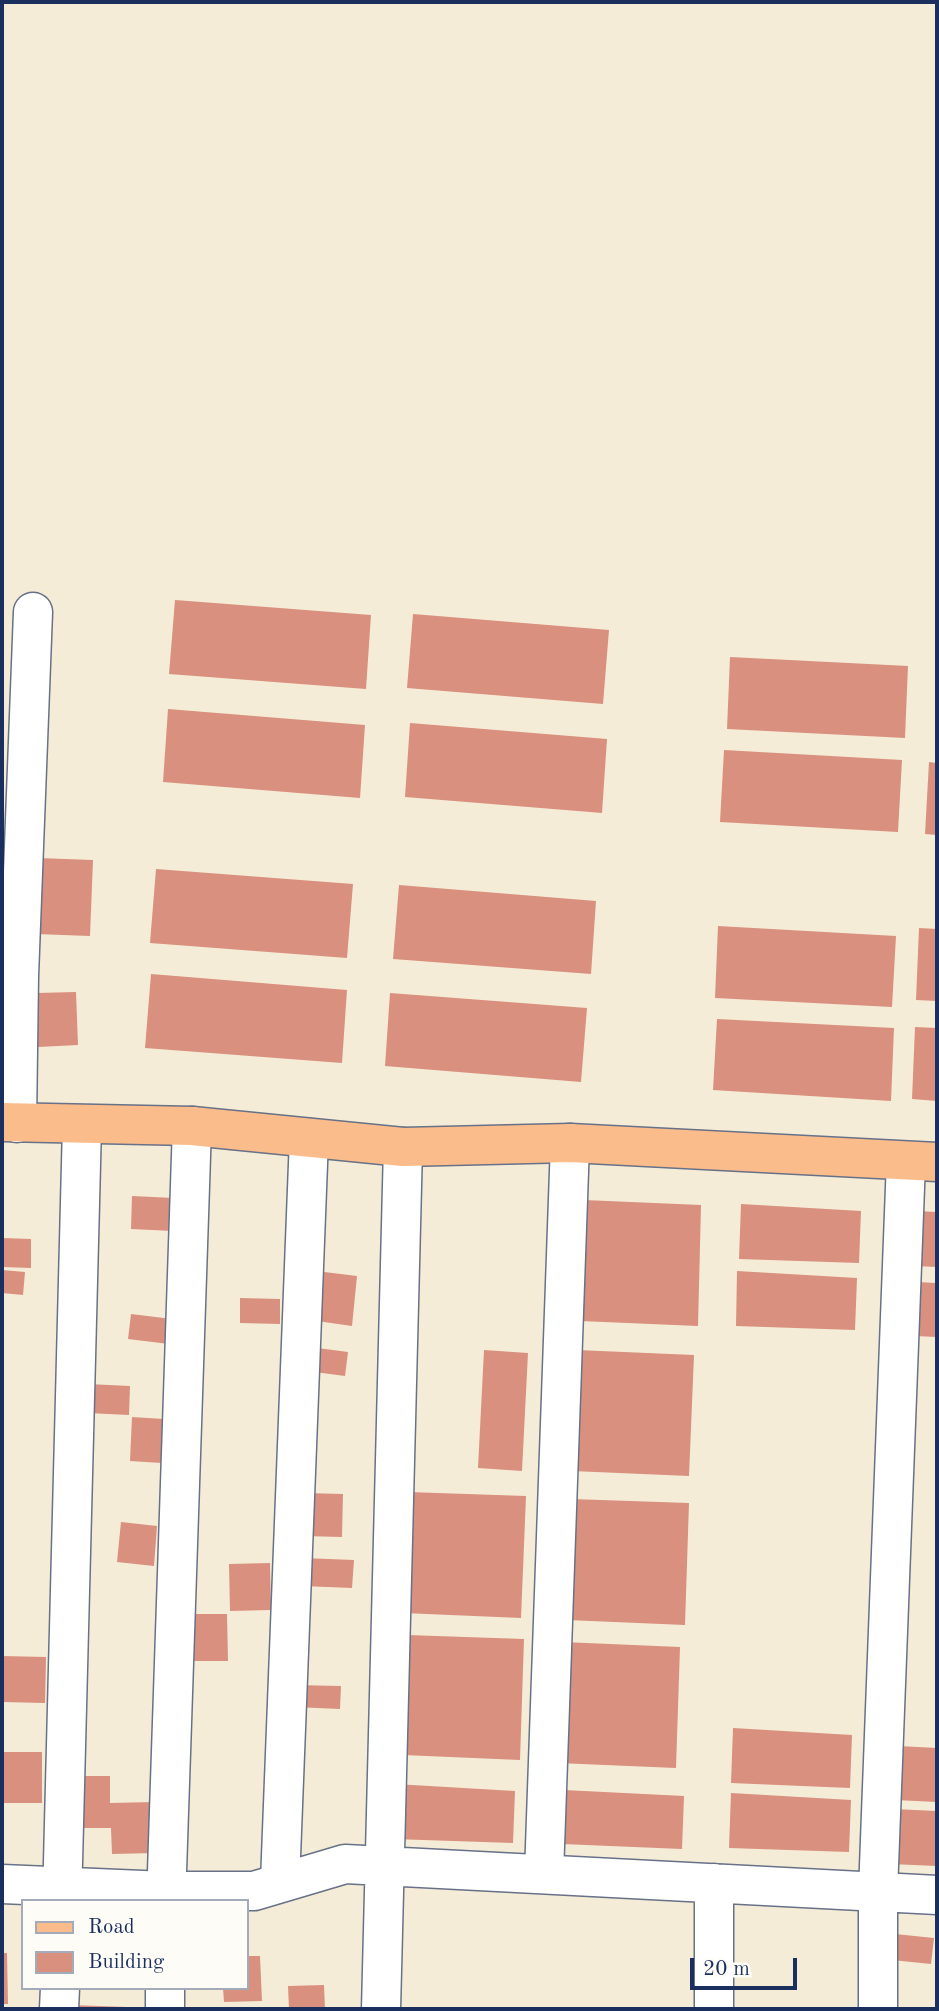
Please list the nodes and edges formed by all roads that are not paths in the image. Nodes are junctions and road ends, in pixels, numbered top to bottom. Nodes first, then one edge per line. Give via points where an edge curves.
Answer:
1 (33, 612) dead end
2 (11, 976) edge
3 (9, 1122) edge
4 (82, 1125) junction
5 (192, 1126) junction
6 (309, 1138) junction
7 (570, 1143) junction
8 (403, 1147) junction
9 (922, 1161) edge
10 (385, 1867) junction
11 (544, 1874) junction
12 (280, 1882) junction
13 (2, 1884) edge
14 (714, 1884) junction
15 (878, 1892) junction
16 (62, 1893) edge
17 (937, 1895) edge
18 (166, 1896) edge
19 (60, 1990) edge
20 (165, 1990) edge
21 (59, 2009) edge
22 (165, 2009) edge
23 (381, 2009) edge
24 (713, 2009) edge
25 (878, 2009) edge

1 - 2 street
2 - 3 street
3 - 4 main road
4 - 5 main road
4 - 16 street
5 - 6 main road
5 - 18 street
6 - 8 main road
6 - 12 street
7 - 8 main road
7 - 9 main road
7 - 11 street
8 - 10 street
9 - 15 street
10 - 11 street
10 - 12 street via 345,1864
10 - 23 street
11 - 14 street
12 - 18 street via 254,1891
13 - 16 street
14 - 15 street
14 - 24 street
15 - 17 street
15 - 25 street
16 - 18 street
19 - 21 street
20 - 22 street

